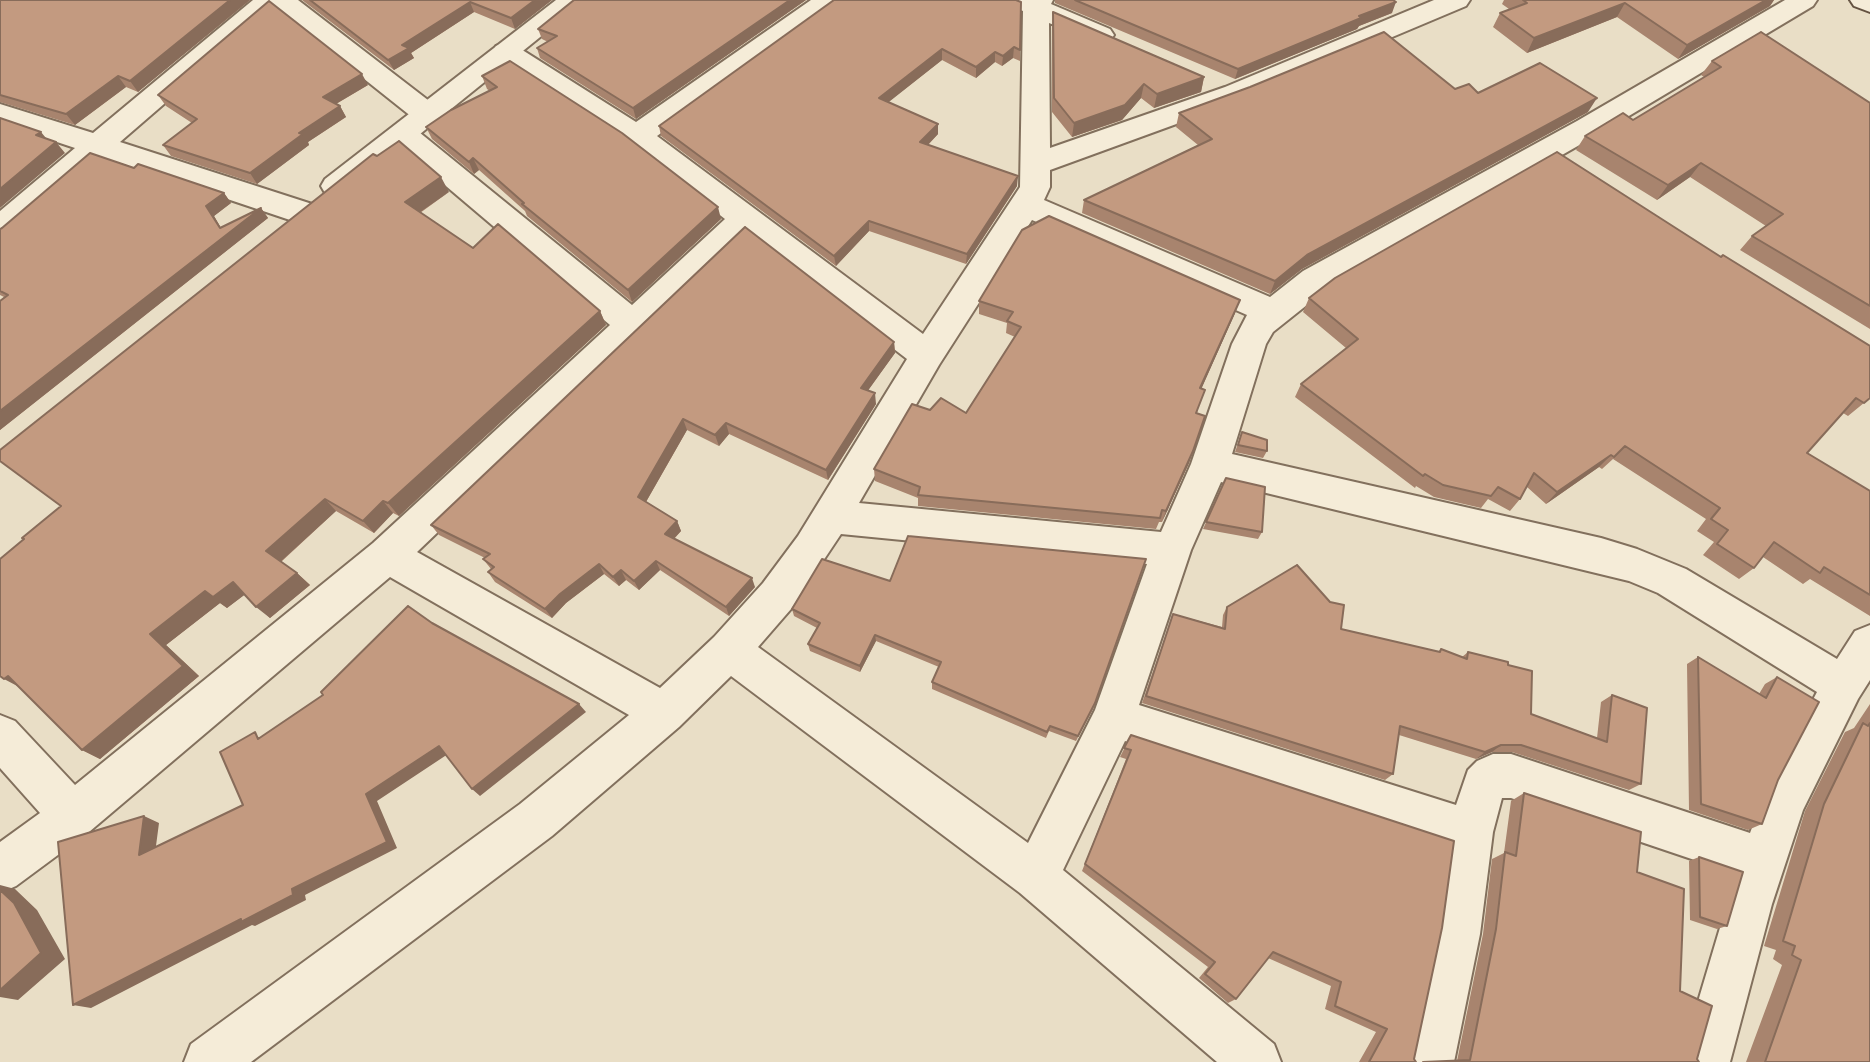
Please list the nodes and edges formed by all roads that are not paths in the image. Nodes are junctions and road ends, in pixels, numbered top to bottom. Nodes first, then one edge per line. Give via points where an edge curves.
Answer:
1 (269, 0) edge
2 (281, 0) edge
3 (573, 0) edge
4 (828, 0) edge
5 (1863, 0) edge
6 (1453, 1) edge
7 (1031, 2) edge
8 (1796, 2) edge
9 (1870, 4) edge
10 (1123, 44) edge
11 (506, 52) junction
12 (1198, 77) edge
13 (1235, 93) junction
14 (0, 113) edge
15 (415, 125) junction
16 (637, 136) junction
17 (100, 145) junction
18 (1035, 164) junction
19 (1026, 204) junction
20 (301, 212) junction
21 (746, 218) junction
22 (0, 228) edge
23 (269, 238) edge
24 (1275, 313) junction
25 (632, 324) junction
26 (927, 356) junction
27 (1210, 464) junction
28 (831, 517) junction
29 (1172, 550) junction
30 (387, 555) junction
31 (1870, 644) edge
32 (729, 650) junction
33 (1843, 685) junction
34 (664, 713) junction
35 (1114, 717) junction
36 (0, 736) edge
37 (73, 816) junction
38 (1470, 832) junction
39 (1764, 860) junction
40 (0, 870) edge
41 (1036, 877) junction
42 (209, 1062) edge
43 (1256, 1062) edge
44 (1429, 1062) edge
45 (1705, 1062) edge

1 - 17 street
2 - 15 street
3 - 11 street
4 - 16 street
5 - 9 street
6 - 13 street
7 - 10 street
7 - 18 street
8 - 24 street via 1560,157 1315,280
11 - 15 street
11 - 16 street
12 - 13 street
13 - 18 street
14 - 17 street
15 - 20 street
15 - 25 street
16 - 21 street
17 - 20 street
17 - 22 street
18 - 19 street via 1035,187
19 - 24 street
19 - 26 street
20 - 23 street
21 - 25 street
21 - 26 street
24 - 27 street via 1260,323 1249,344
25 - 30 street
26 - 28 street
27 - 29 street
27 - 33 street via 1637,566 1672,581
28 - 29 street
28 - 32 street via 794,575
29 - 35 street
30 - 34 street
30 - 37 street
31 - 33 street
32 - 34 street
32 - 41 street
33 - 39 street via 1783,803
34 - 42 street via 536,820
35 - 38 street
35 - 41 street
36 - 37 street
37 - 40 street
38 - 39 street via 1484,785 1502,775
38 - 44 street via 1456,934
39 - 45 street
41 - 43 street

